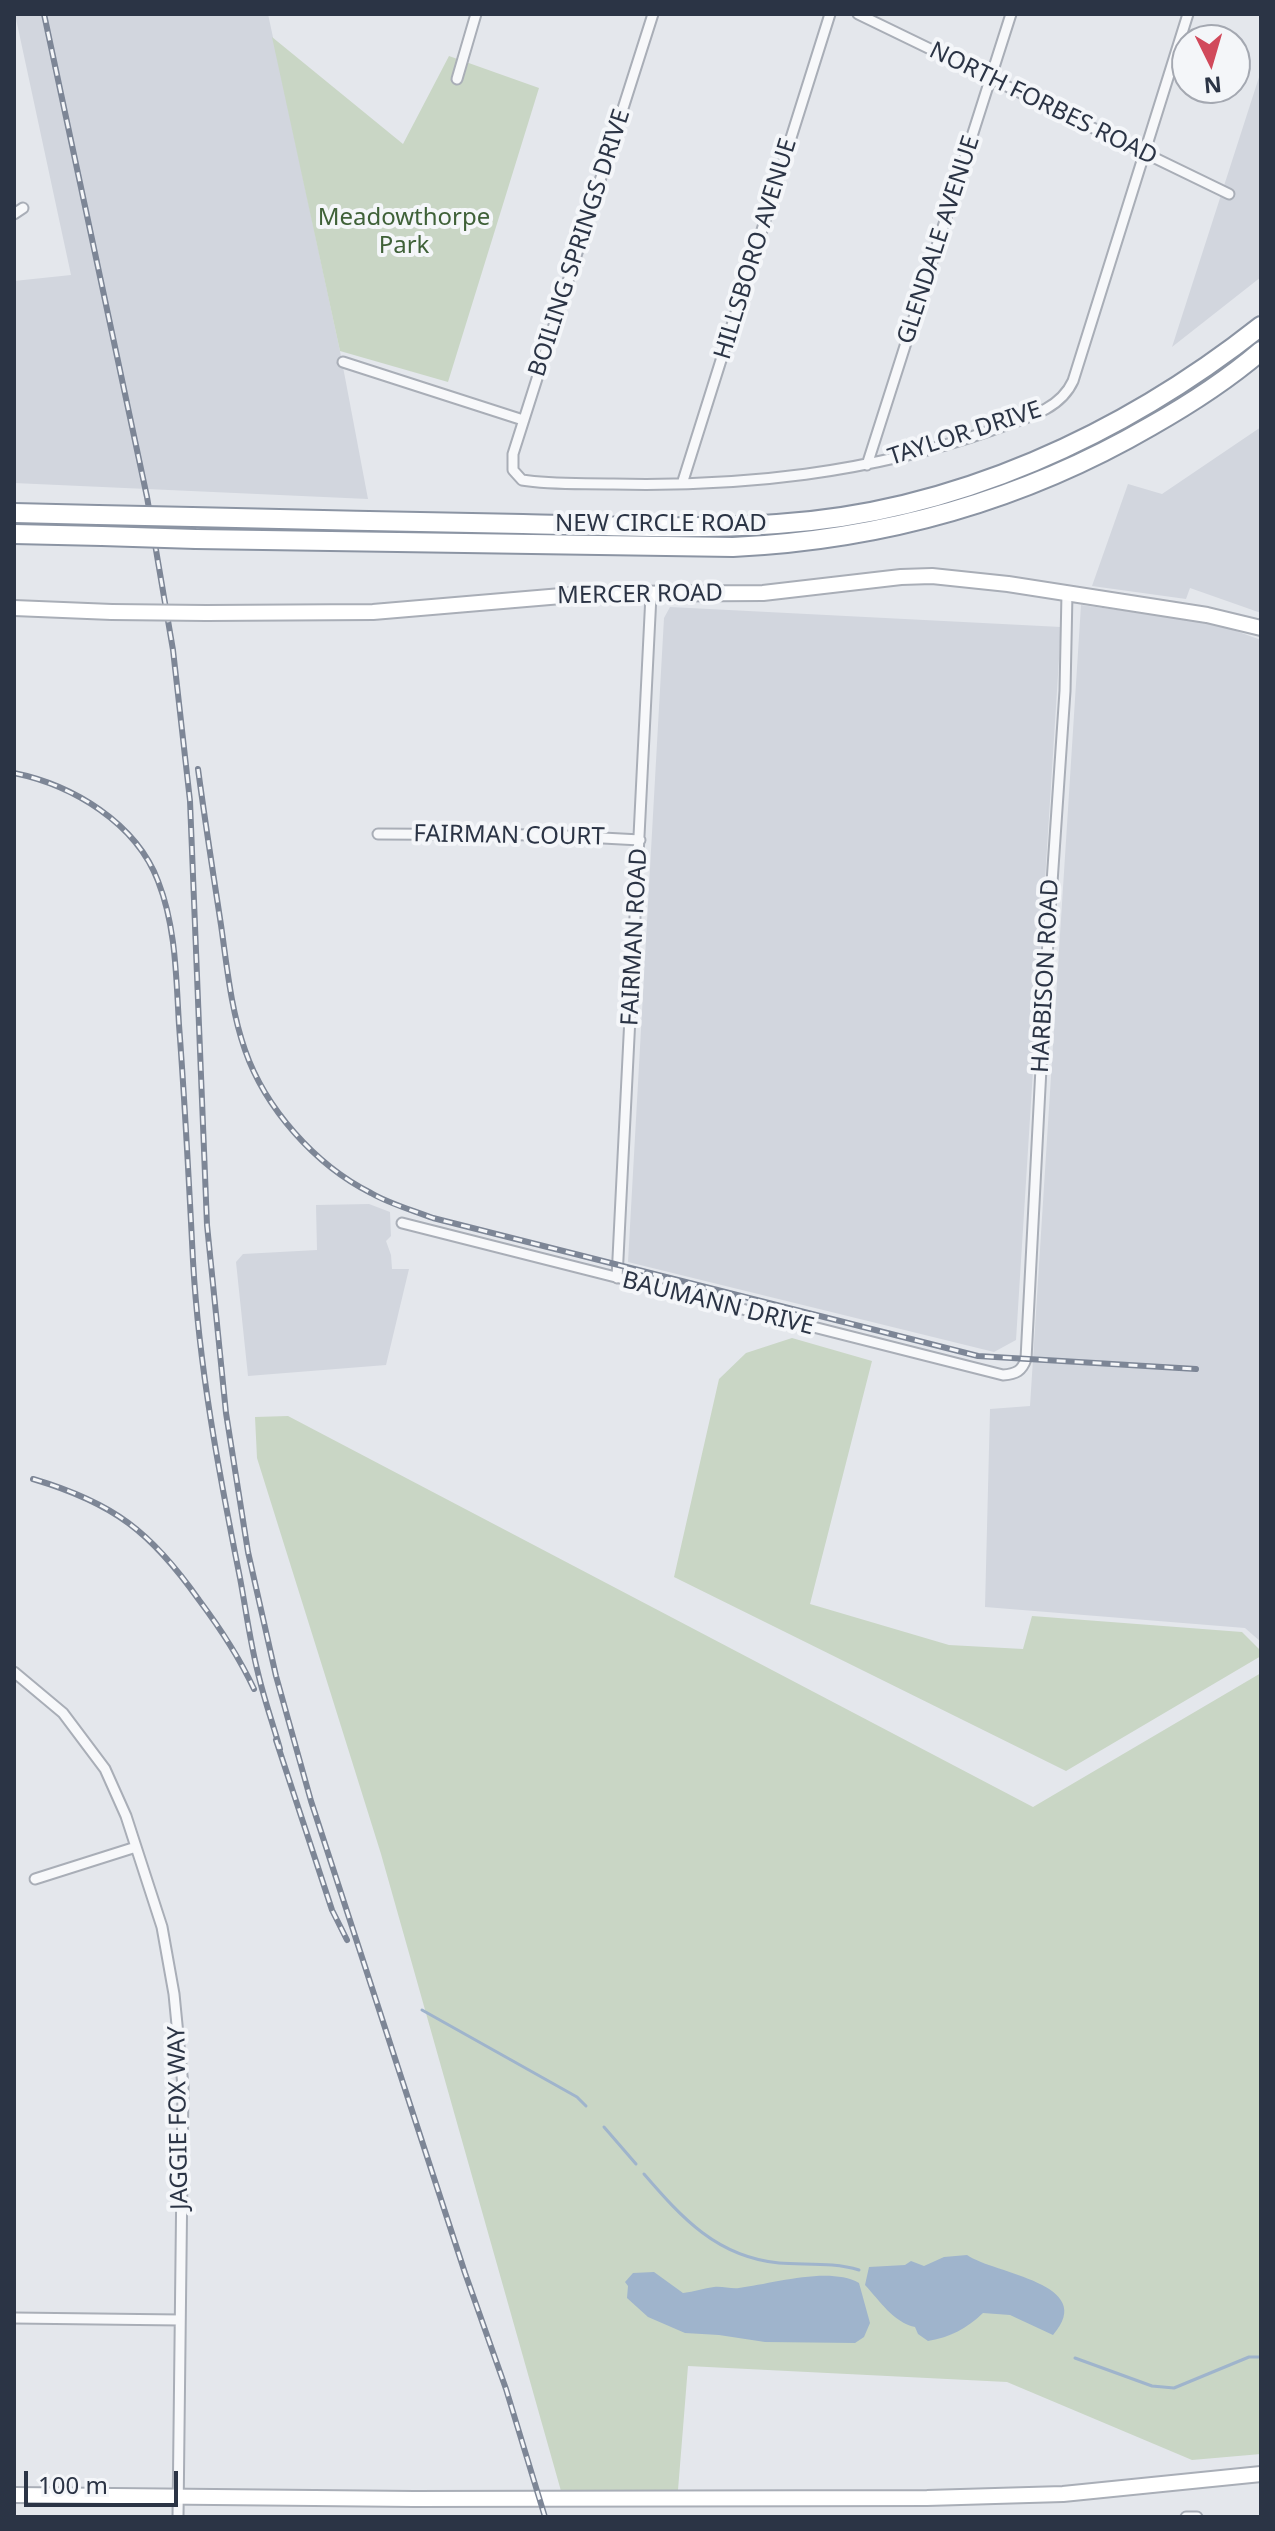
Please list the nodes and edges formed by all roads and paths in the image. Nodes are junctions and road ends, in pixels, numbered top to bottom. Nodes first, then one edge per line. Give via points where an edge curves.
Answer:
1 (476, 14) edge
2 (653, 14) edge
3 (830, 14) edge
4 (858, 14) edge
5 (1011, 14) edge
6 (1188, 14) edge
7 (457, 79) dead end
8 (990, 80) junction
9 (1144, 153) junction
10 (1229, 194) dead end
11 (1261, 326) edge
12 (1261, 351) edge
13 (343, 362) dead end
14 (523, 420) junction
15 (867, 465) junction
16 (514, 473) joint
17 (682, 484) junction
18 (14, 513) edge
19 (14, 534) edge
20 (1067, 593) junction
21 (651, 595) junction
22 (14, 608) edge
23 (1261, 628) edge
24 (378, 834) dead end
25 (640, 840) junction
26 (402, 1223) dead end
27 (617, 1278) junction
28 (1026, 1359) joint
29 (14, 1672) edge
30 (136, 1847) junction
31 (35, 1879) dead end
32 (14, 2318) edge
33 (180, 2320) junction
34 (1261, 2474) edge
35 (14, 2495) edge
36 (179, 2498) junction
37 (178, 2517) edge
38 (1186, 2517) edge
39 (1197, 2517) edge

1 - 7 street
2 - 14 street, BOILING SPRINGS DRIVE
3 - 17 street, HILLSBORO AVENUE
4 - 8 street, NORTH FORBES ROAD
5 - 8 street, GLENDALE AVENUE
6 - 9 street, TAYLOR DRIVE
8 - 9 street, NORTH FORBES ROAD
8 - 15 street, GLENDALE AVENUE
9 - 10 street, NORTH FORBES ROAD
9 - 15 street, TAYLOR DRIVE via 1069,391 1059,402 1013,422
11 - 18 highway, NEW CIRCLE ROAD, bridge via 1186,382 1052,454 967,486 875,510 778,524 669,528
12 - 19 highway, NEW CIRCLE ROAD, bridge via 1193,402 1085,461 970,507 842,537 733,547
13 - 14 street
14 - 16 street, BOILING SPRINGS DRIVE via 513,454
15 - 17 street, TAYLOR DRIVE via 796,478
16 - 17 street, TAYLOR DRIVE via 530,482
20 - 21 street, MERCER ROAD via 932,576 763,593
20 - 23 street, MERCER ROAD
20 - 28 street, HARBISON ROAD
21 - 22 street, MERCER ROAD, bridge via 542,596 373,612
21 - 25 street, FAIRMAN ROAD
24 - 25 street, FAIRMAN COURT
25 - 27 street, FAIRMAN ROAD
26 - 27 street, BAUMANN DRIVE
27 - 28 street, BAUMANN DRIVE via 1003,1375 1016,1373
29 - 30 street, JAGGIE FOX WAY via 63,1713 92,1749 116,1791
30 - 31 street
30 - 33 street, JAGGIE FOX WAY via 162,1927 181,2055
32 - 33 street
33 - 36 street, JAGGIE FOX WAY
34 - 36 street via 1018,2496
35 - 36 street
36 - 37 street, JAGGIE FOX WAY
38 - 39 street

